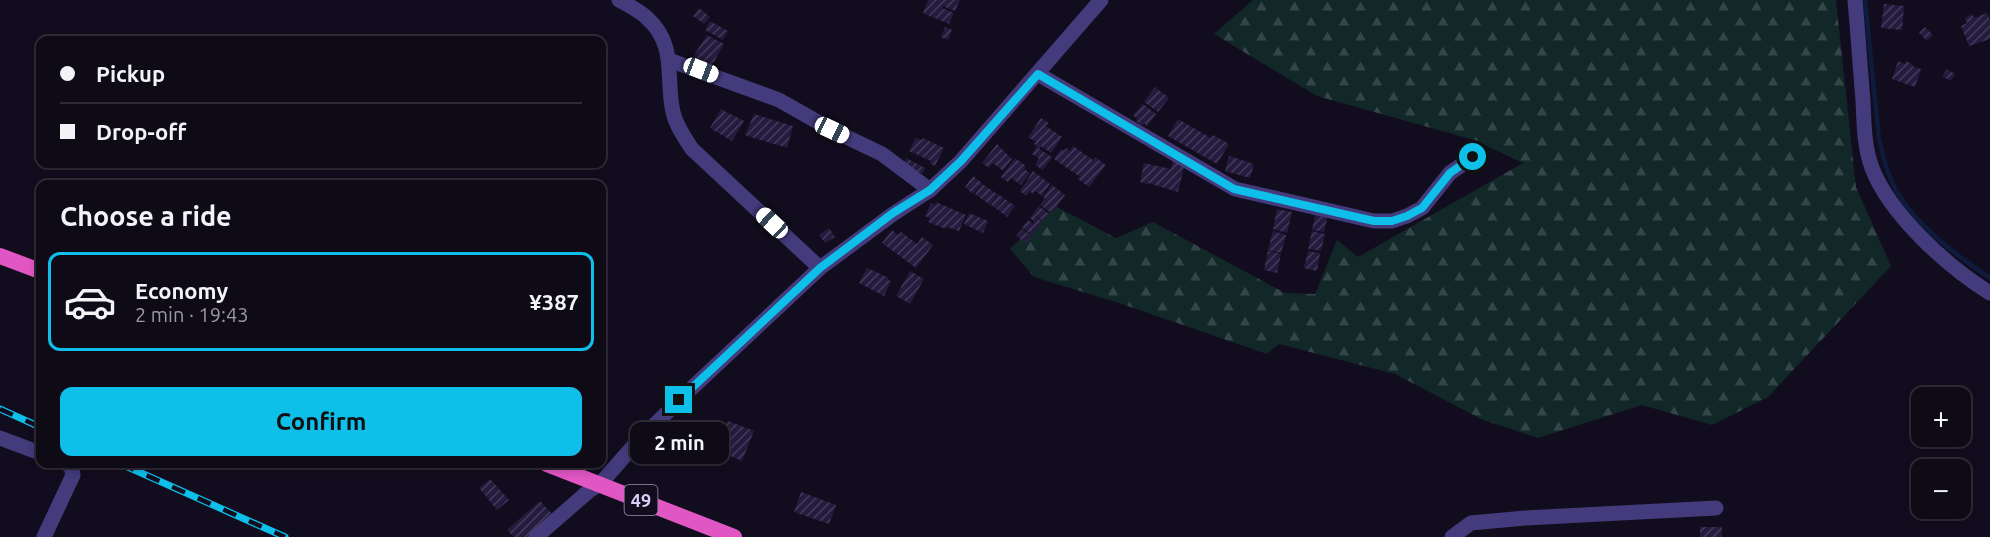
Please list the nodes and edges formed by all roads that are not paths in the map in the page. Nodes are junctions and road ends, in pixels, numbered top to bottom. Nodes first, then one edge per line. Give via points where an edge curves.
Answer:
1 (619, 0) edge
2 (1101, 0) edge
3 (1855, 0) edge
4 (669, 60) junction
5 (1038, 74) junction
6 (1473, 157) dead end
7 (930, 190) junction
8 (0, 256) edge
9 (820, 268) junction
10 (36, 270) edge
11 (1990, 293) edge
12 (0, 438) edge
13 (36, 452) edge
14 (72, 468) edge
15 (558, 468) edge
16 (600, 483) junction
17 (1716, 508) dead end
18 (44, 537) edge
19 (537, 537) edge
20 (734, 537) edge
21 (1452, 537) edge

1 - 4 street via 646,16 666,46
2 - 5 street
3 - 11 street via 1865,137 1872,168 1888,198 1917,233
4 - 7 street via 779,100 882,154
4 - 9 street via 673,114 692,149
5 - 6 street via 1234,189 1374,221 1392,221 1422,208 1450,173
5 - 7 street
7 - 9 street
8 - 10 highway
9 - 16 street via 693,387
12 - 13 street
14 - 18 street via 73,474
15 - 16 highway, 49
16 - 19 street
16 - 20 highway, 49
17 - 21 street via 1525,518 1471,524

